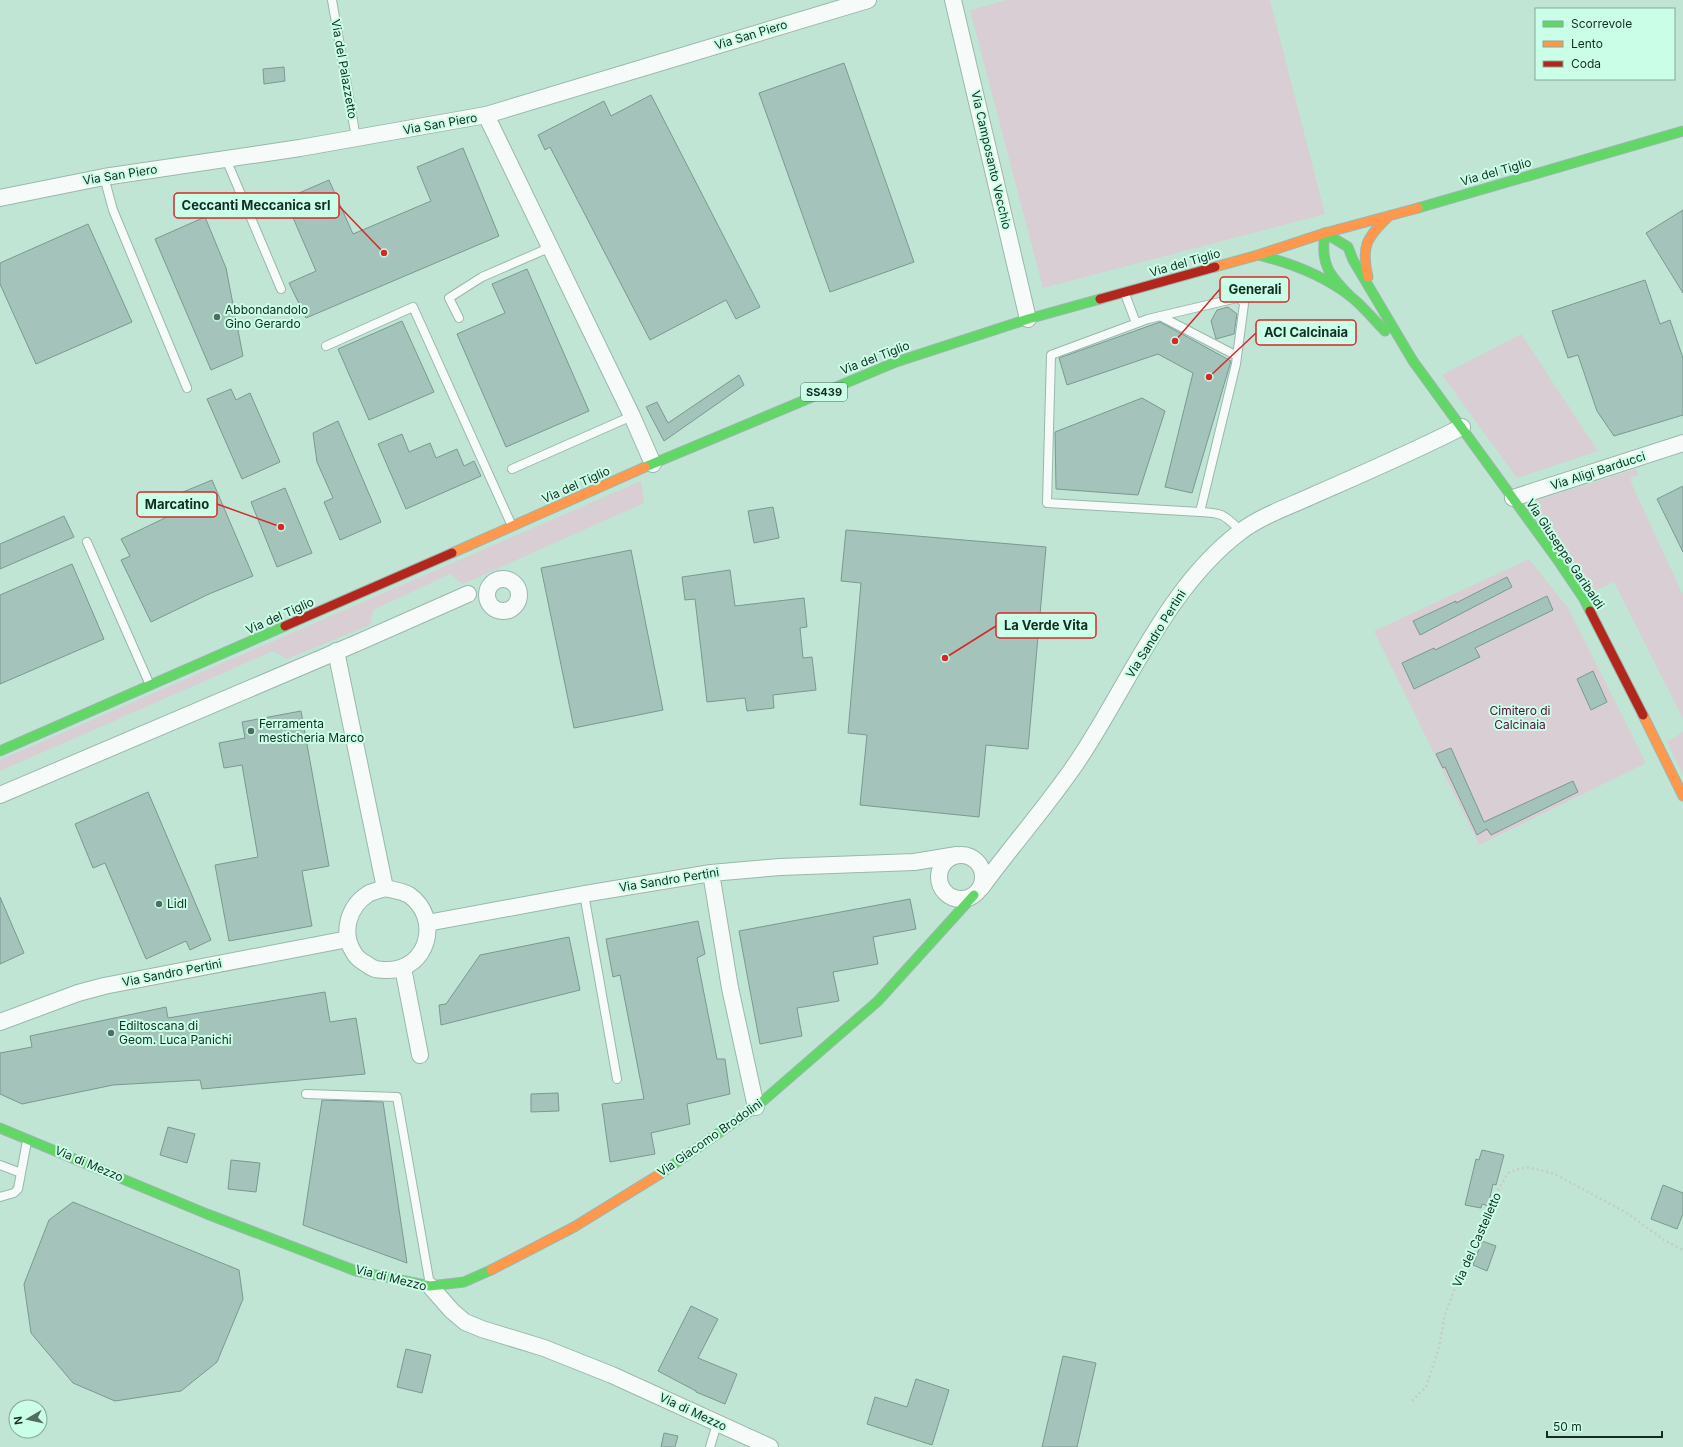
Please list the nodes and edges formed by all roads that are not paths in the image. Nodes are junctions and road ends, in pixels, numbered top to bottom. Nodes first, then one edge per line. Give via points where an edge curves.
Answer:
1 (332, 0) edge
2 (868, 0) edge
3 (953, 0) edge
4 (486, 116) junction
5 (1683, 131) edge
6 (356, 138) junction
7 (226, 159) junction
8 (104, 177) junction
9 (0, 198) edge
10 (1388, 217) junction
11 (1325, 233) junction
12 (551, 247) junction
13 (1258, 255) junction
14 (281, 289) dead end
15 (1124, 292) junction
16 (1372, 292) junction
17 (1350, 296) junction
18 (1160, 316) junction
19 (459, 318) dead end
20 (1028, 319) junction
21 (1136, 323) junction
22 (326, 346) dead end
23 (1238, 356) junction
24 (1413, 361) junction
25 (188, 388) dead end
26 (632, 416) junction
27 (1462, 427) junction
28 (1683, 443) edge
29 (653, 464) junction
30 (512, 469) dead end
31 (1513, 498) junction
32 (1200, 512) junction
33 (512, 527) junction
34 (1241, 531) junction
35 (86, 542) dead end
36 (494, 582) junction
37 (468, 594) junction
38 (488, 603) junction
39 (336, 651) junction
40 (151, 686) junction
41 (0, 751) edge
42 (0, 795) edge
43 (1683, 796) edge
44 (1011, 848) junction
45 (963, 855) junction
46 (914, 862) junction
47 (711, 873) junction
48 (385, 888) junction
49 (943, 889) junction
50 (977, 891) junction
51 (584, 894) junction
52 (427, 923) junction
53 (948, 924) junction
54 (348, 939) junction
55 (403, 968) junction
56 (0, 1022) edge
57 (420, 1055) dead end
58 (617, 1079) dead end
59 (306, 1094) dead end
60 (756, 1107) junction
61 (0, 1128) edge
62 (28, 1139) junction
63 (0, 1165) edge
64 (21, 1173) junction
65 (0, 1197) edge
66 (430, 1286) junction
67 (717, 1424) junction
68 (710, 1447) edge
69 (770, 1447) edge

1 - 6 lane, Via del Palazzetto
2 - 4 street, Via San Piero
3 - 20 street, Via Camposanto Vecchio
4 - 6 street, Via San Piero
4 - 12 street
5 - 10 street, Via del Tiglio / SS439
6 - 7 street, Via San Piero
7 - 8 street, Via San Piero
7 - 14 lane
8 - 9 street, Via San Piero
8 - 25 lane via 112,210
10 - 11 street, Via del Tiglio / SS439
10 - 16 street via 1371,232 1366,241 1365,265
11 - 13 street, Via del Tiglio / SS439
11 - 16 street via 1348,247
11 - 17 street via 1322,253 1324,261 1333,278
12 - 19 lane via 482,277 449,298
12 - 26 street
13 - 15 street, Via del Tiglio / SS439
13 - 17 street via 1312,272
15 - 20 street, Via del Tiglio / SS439
15 - 21 lane
16 - 24 street
17 - 24 street
18 - 21 lane
18 - 23 lane
18 - 23 lane via 1241,299 1244,304
20 - 29 street, Via del Tiglio / SS439 via 896,362
21 - 32 lane via 1051,354 1047,503
22 - 33 lane via 413,307
23 - 32 lane
24 - 27 street, Via Giuseppe Garibaldi
26 - 29 street
26 - 30 lane
27 - 31 street, Via Giuseppe Garibaldi
27 - 34 street, Via Sandro Pertini via 1270,515
28 - 31 street, Via Aligi Barducci
29 - 33 street, Via del Tiglio / SS439
31 - 43 street, Via Giuseppe Garibaldi via 1584,598
32 - 34 lane via 1219,513
33 - 40 street, Via del Tiglio / SS439
34 - 44 street, Via Sandro Pertini via 1216,552 1180,595 1161,622 1080,758 1050,802
35 - 40 lane
36 - 37 street
36 - 38 street via 487,592
36 - 38 street via 502,579 513,583 518,588 519,601 509,611 503,612
37 - 38 street via 477,595
37 - 39 street
39 - 42 street
39 - 48 street
40 - 41 street, Via del Tiglio / SS439
44 - 45 street, Via Sandro Pertini via 982,857
44 - 50 street, Via Sandro Pertini
45 - 46 street, Via Sandro Pertini
45 - 49 street via 950,858 943,863 939,875
45 - 50 street via 974,859 982,869 983,882
46 - 47 street, Via Sandro Pertini via 780,867
46 - 49 street via 928,870
47 - 51 street, Via Sandro Pertini
47 - 60 street via 730,988
48 - 52 street via 408,895 422,909
48 - 54 street via 368,894 353,908 347,926
49 - 50 street via 958,899 966,898
49 - 53 street via 951,905
50 - 53 street, Via Giacomo Brodolini
51 - 52 street, Via Sandro Pertini
51 - 58 lane
52 - 55 street via 428,934 422,951
53 - 60 street, Via Giacomo Brodolini via 878,1001
54 - 55 street via 359,960 372,968
54 - 56 street, Via Sandro Pertini via 104,986
55 - 57 street
59 - 66 lane via 397,1097
60 - 66 street, Via Giacomo Brodolini via 667,1169 574,1227 480,1276 464,1282
61 - 62 street, Via di Mezzo
62 - 64 lane
62 - 66 street, Via di Mezzo via 207,1214 356,1271
63 - 64 lane
64 - 65 lane via 18,1189 14,1193
66 - 67 street, Via di Mezzo via 465,1322 544,1348 612,1375
67 - 68 lane
67 - 69 street, Via di Mezzo

